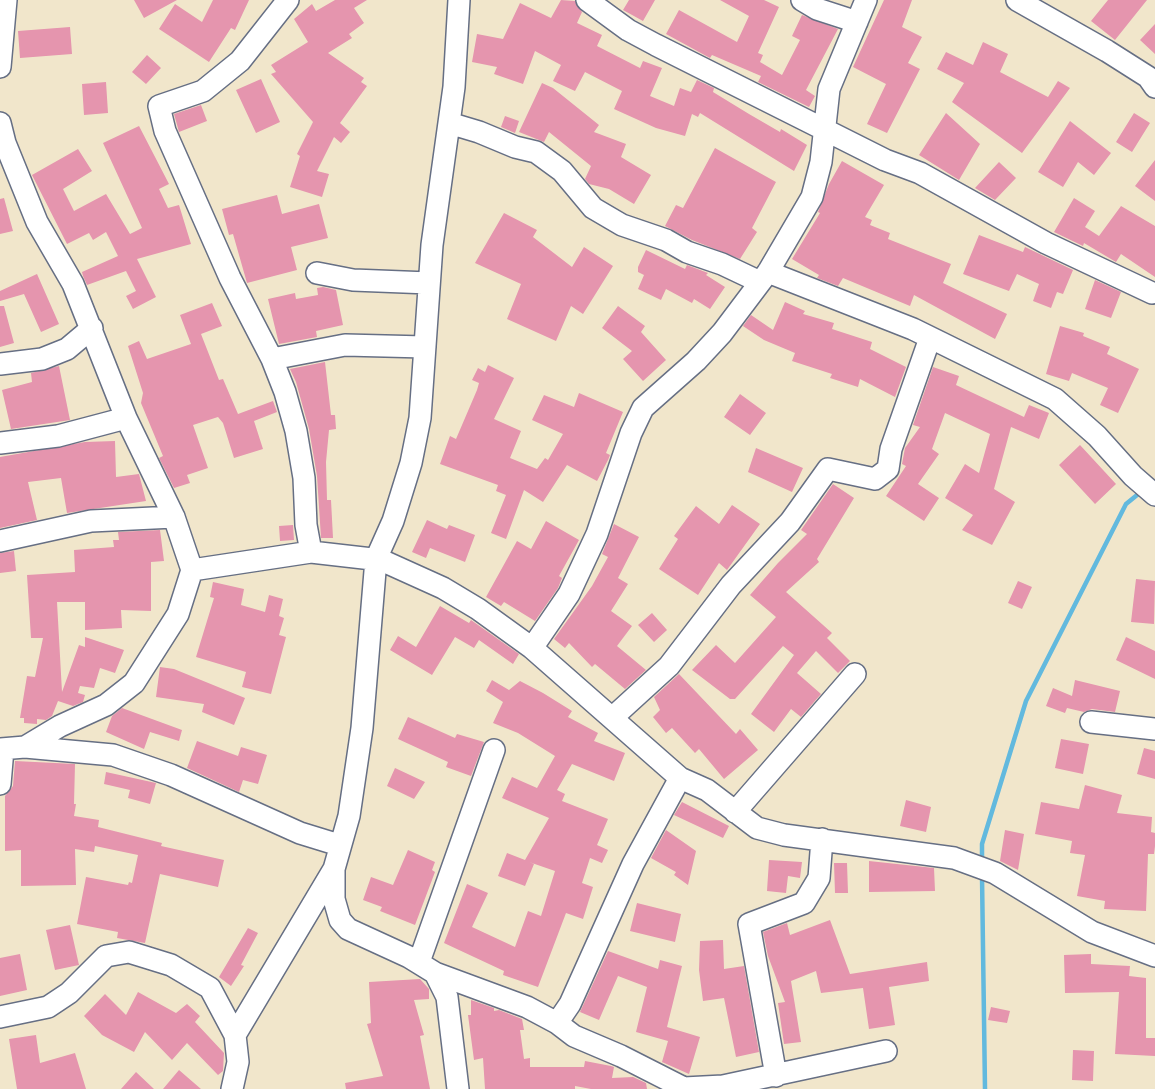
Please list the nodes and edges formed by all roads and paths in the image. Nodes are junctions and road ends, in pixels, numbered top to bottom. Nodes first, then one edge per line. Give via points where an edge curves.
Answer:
1 (6, 0) edge
2 (288, 0) edge
3 (459, 0) edge
4 (587, 0) edge
5 (802, 0) edge
6 (866, 0) edge
7 (1017, 0) edge
8 (1040, 6) edge
9 (857, 22) junction
10 (0, 67) edge
11 (1153, 82) edge
12 (0, 123) edge
13 (449, 123) junction
14 (824, 130) junction
15 (317, 273) dead end
16 (764, 277) junction
17 (429, 283) junction
18 (1152, 293) dead end
19 (92, 328) junction
20 (930, 338) junction
21 (425, 347) junction
22 (272, 359) junction
23 (0, 364) edge
24 (126, 418) junction
25 (0, 443) edge
26 (1155, 495) edge
27 (174, 517) junction
28 (0, 541) edge
29 (311, 552) junction
30 (376, 559) junction
31 (192, 570) junction
32 (532, 648) junction
33 (855, 674) dead end
34 (612, 718) junction
35 (1090, 722) dead end
36 (1155, 729) edge
37 (24, 747) junction
38 (1, 749) edge
39 (494, 750) dead end
40 (680, 778) junction
41 (0, 784) edge
42 (735, 812) junction
43 (822, 839) junction
44 (339, 845) junction
45 (334, 868) junction
46 (1155, 956) edge
47 (427, 968) junction
48 (453, 989) junction
49 (0, 1017) edge
50 (557, 1023) junction
51 (235, 1035) junction
52 (886, 1051) dead end
53 (776, 1076) junction
54 (664, 1085) edge
55 (232, 1089) edge
56 (458, 1089) edge

1 - 10 street
2 - 22 street via 240,61 202,91 159,106 165,131 230,278
3 - 13 street
4 - 14 street via 656,45
5 - 9 street
6 - 9 street
7 - 8 street
8 - 11 street
9 - 14 street via 828,89
12 - 19 street via 37,222 73,284
13 - 16 street via 536,152 562,171 593,208 622,225
13 - 17 street
14 - 16 street via 819,178 812,197
14 - 18 street via 920,173 1046,243
15 - 17 street via 353,280
16 - 20 street
16 - 32 street via 708,350 643,408 597,534 569,594
17 - 21 street
19 - 23 street via 67,349 42,359
19 - 24 street
20 - 26 street via 1055,399
20 - 34 street via 891,448 888,469 875,479 828,469 790,522 731,585 669,666
21 - 22 street via 345,345
21 - 30 street via 420,418 411,463
22 - 29 street via 296,431
24 - 25 street via 58,436
24 - 27 street
27 - 28 street via 91,521
27 - 31 street
29 - 30 street
29 - 31 street
30 - 32 street via 443,588
30 - 44 street via 362,728 349,816
31 - 37 street via 178,614 134,683 106,705
32 - 34 street
33 - 42 street
34 - 40 street
35 - 36 street
37 - 38 street
37 - 44 street via 112,755 171,775 300,833
38 - 41 street
39 - 47 street
40 - 42 street via 707,790
40 - 50 street via 633,864 570,1004
42 - 43 street via 757,828
43 - 46 street via 974,864 1092,932
43 - 53 street via 819,878 804,903 749,924
44 - 45 street
45 - 47 street via 334,899 340,920 348,929
45 - 51 street
47 - 48 street
48 - 50 street via 527,1007
48 - 56 street
49 - 51 street via 48,1007 69,993 106,956 129,952 171,965 210,988
50 - 54 street via 574,1036 621,1056
51 - 55 street via 238,1062
52 - 53 street
53 - 54 street via 723,1086

